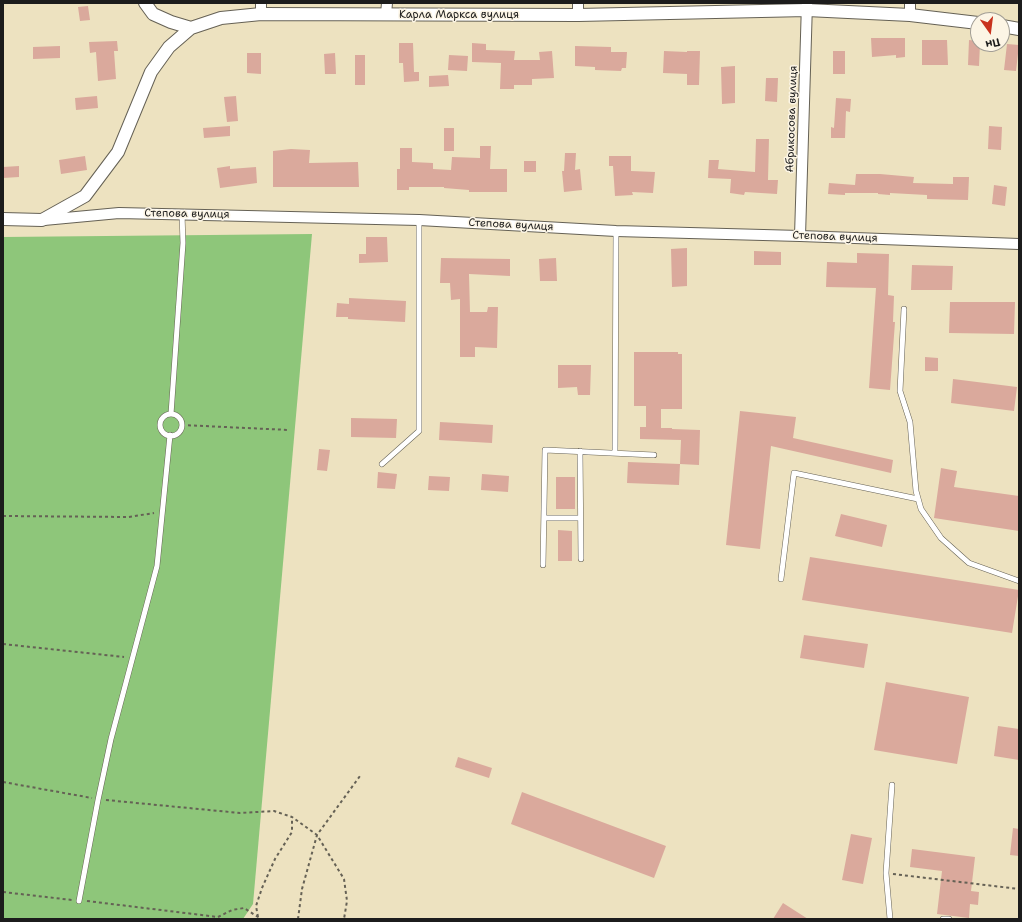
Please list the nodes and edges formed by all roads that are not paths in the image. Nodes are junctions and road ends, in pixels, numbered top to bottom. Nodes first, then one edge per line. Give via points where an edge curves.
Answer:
1 (145, 3) edge
2 (807, 6) edge
3 (261, 9) edge
4 (386, 9) edge
5 (578, 9) edge
6 (910, 9) edge
7 (970, 21) edge
8 (191, 28) junction
9 (182, 214) junction
10 (3, 219) edge
11 (42, 220) junction
12 (420, 220) junction
13 (616, 231) junction
14 (800, 236) junction
15 (1019, 244) edge
16 (904, 309) dead end
17 (171, 414) junction
18 (170, 435) junction
19 (580, 451) junction
20 (615, 453) junction
21 (654, 455) dead end
22 (382, 464) dead end
23 (918, 499) junction
24 (544, 518) junction
25 (580, 518) junction
26 (580, 559) dead end
27 (543, 566) dead end
28 (781, 578) dead end
29 (1019, 581) edge
30 (892, 785) dead end
31 (79, 901) road end
32 (890, 919) edge
33 (943, 919) edge
34 (949, 919) edge

1 - 8 street via 153,14
2 - 5 street, Карла Маркса вулиця
2 - 6 street, Карла Маркса вулиця
2 - 14 street, Абрикосова вулиця
3 - 4 street, Карла Маркса вулиця
3 - 8 street, Карла Маркса вулиця
4 - 5 street, Карла Маркса вулиця
6 - 7 street, Карла Маркса вулиця
8 - 11 street, Карла Маркса вулиця via 169,47 151,72 118,152 85,196
9 - 11 street, Степова вулиця via 119,213
9 - 12 street, Степова вулиця
9 - 17 lane via 183,243
10 - 11 street, Степова вулиця
12 - 13 street, Степова вулиця
12 - 22 lane via 419,431
13 - 14 street, Степова вулиця
13 - 20 lane
14 - 15 street, Степова вулиця
16 - 23 lane via 900,391 910,422
17 - 18 lane via 163,417 160,425 163,432
17 - 18 lane via 179,417 182,425 178,433
18 - 31 lane via 157,566 111,739
19 - 20 lane
19 - 24 lane via 545,450
19 - 25 lane
20 - 21 lane
23 - 28 lane via 794,473
23 - 29 lane via 921,509 941,538 969,563
24 - 25 lane
24 - 27 lane
25 - 26 lane
30 - 32 lane via 886,873
33 - 34 lane

